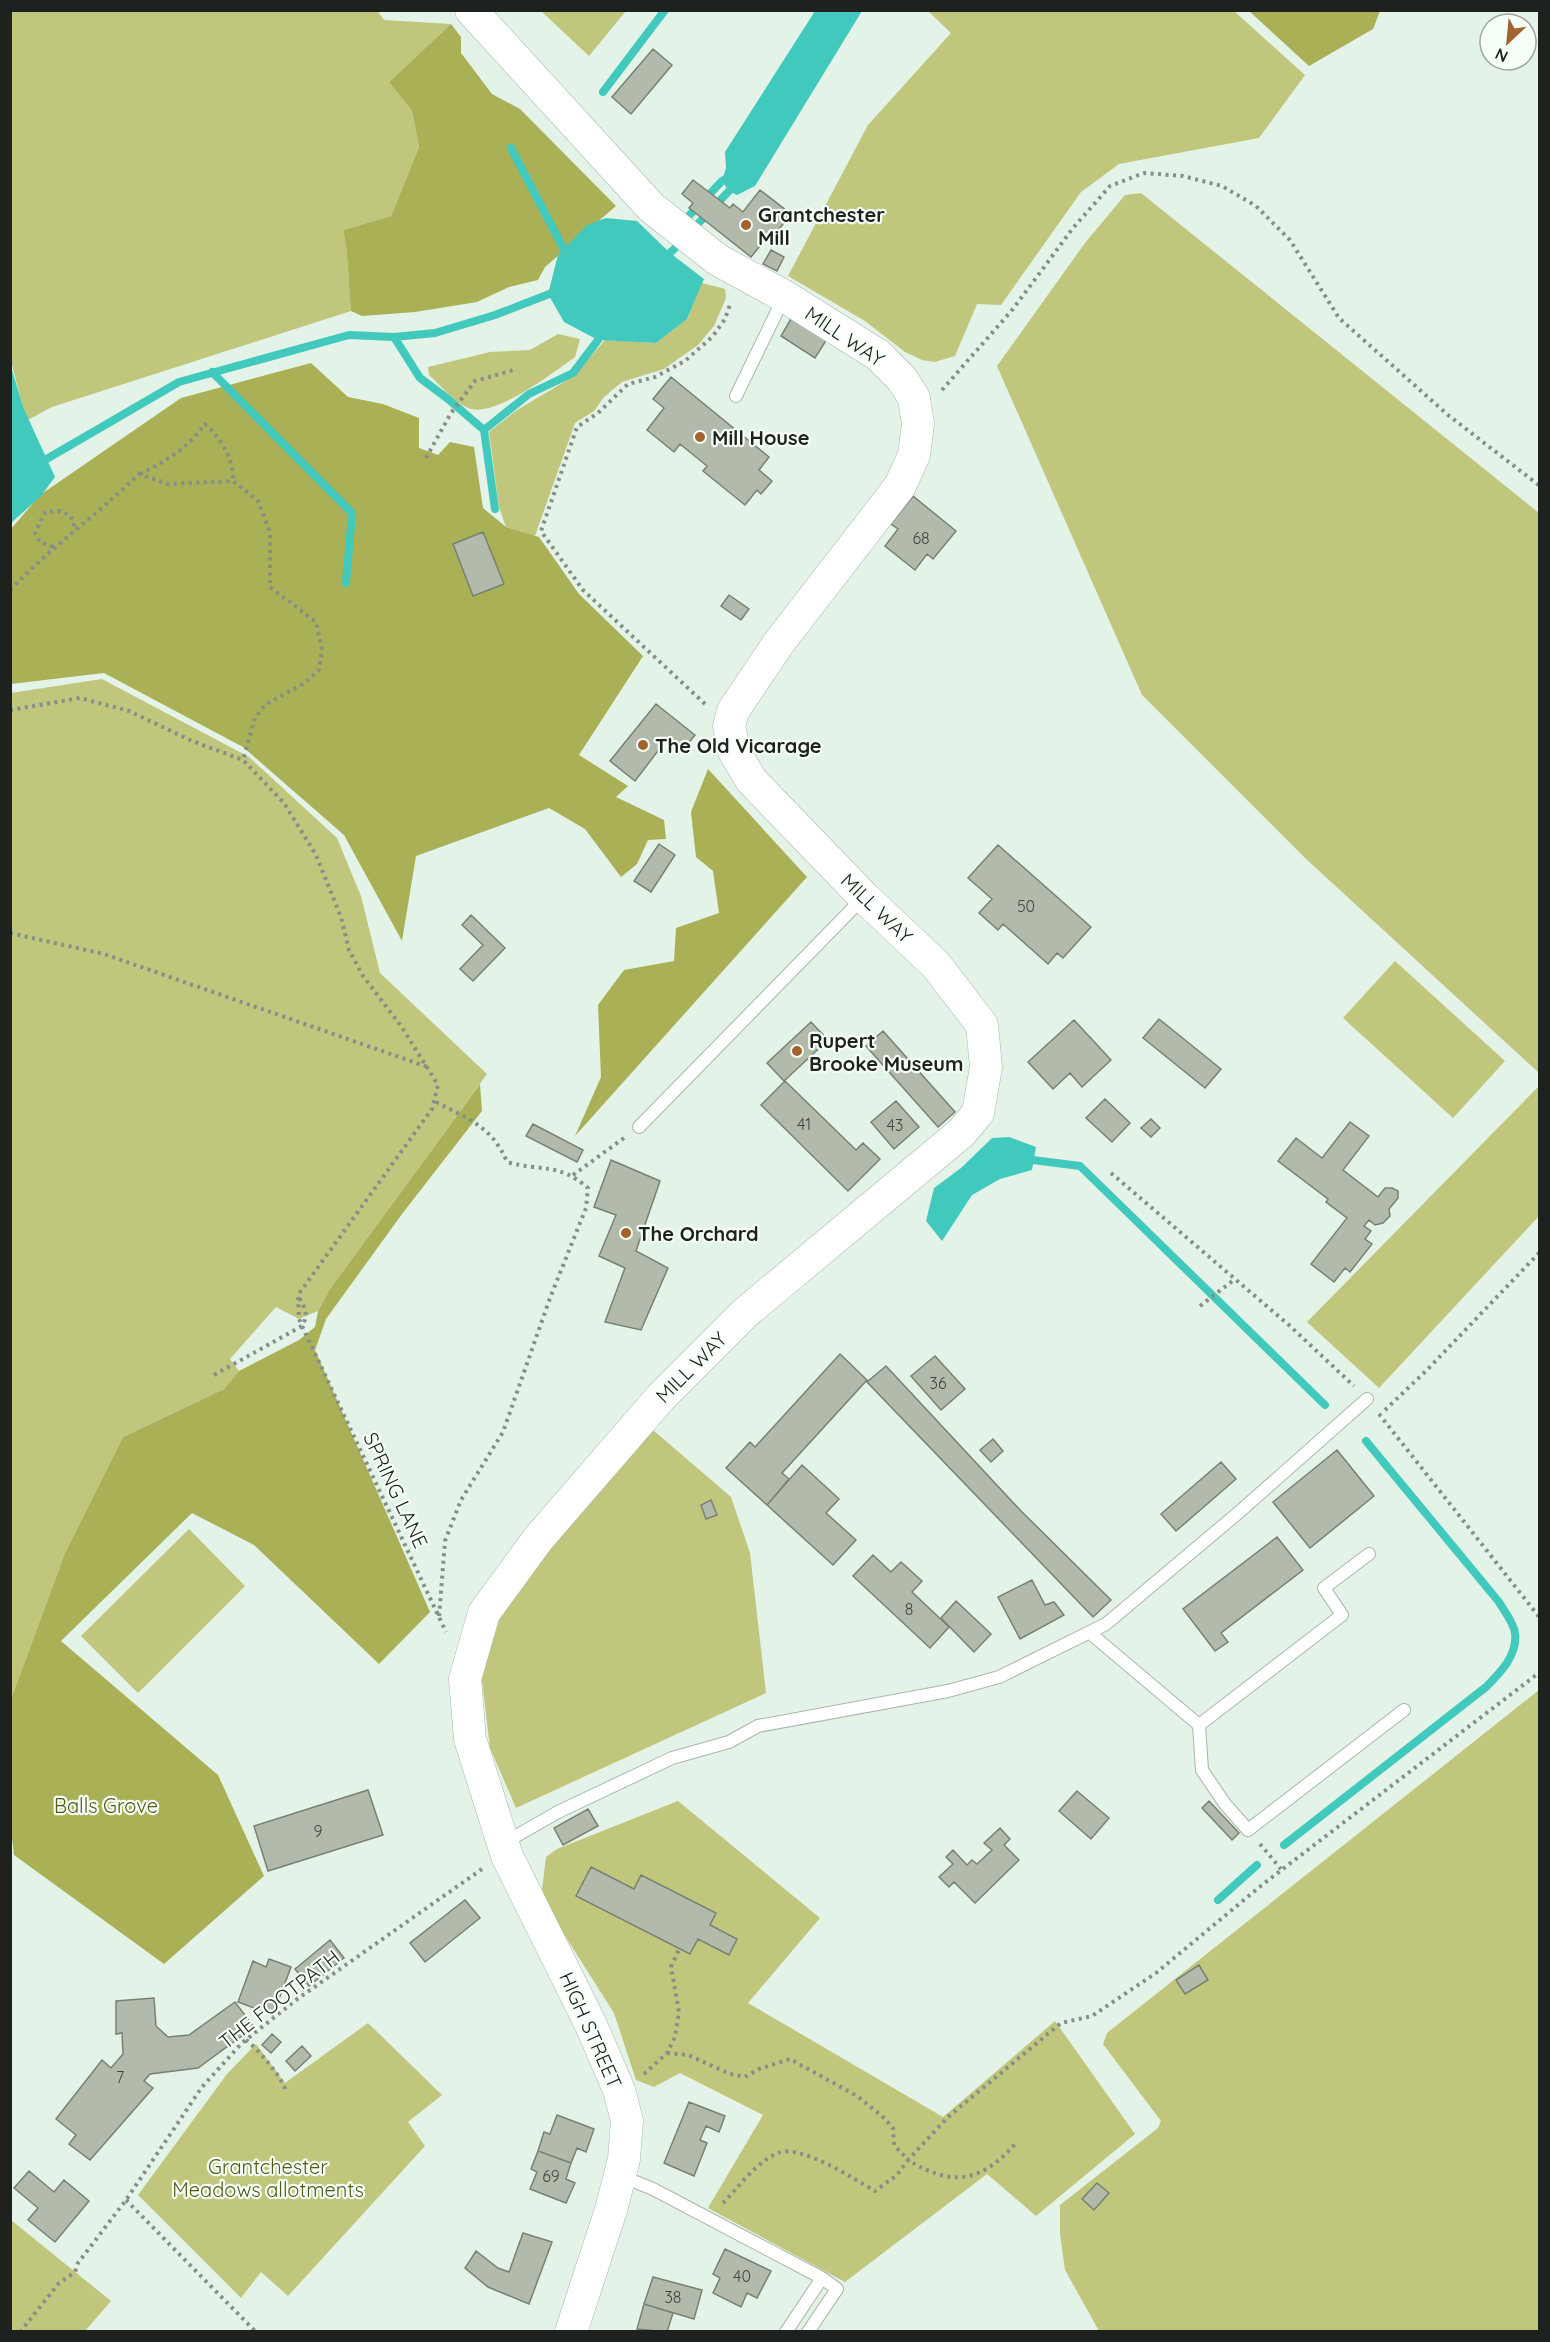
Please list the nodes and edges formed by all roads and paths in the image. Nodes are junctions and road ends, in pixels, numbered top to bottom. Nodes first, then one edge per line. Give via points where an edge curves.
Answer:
1 (471, 10) edge
2 (729, 266) junction
3 (784, 296) junction
4 (517, 369) dead end
5 (736, 396) dead end
6 (914, 398) junction
7 (426, 458) dead end
8 (139, 474) junction
9 (233, 481) junction
10 (1539, 486) edge
11 (73, 532) junction
12 (54, 547) junction
13 (10, 590) edge
14 (10, 710) edge
15 (729, 726) junction
16 (243, 760) junction
17 (864, 897) junction
18 (10, 933) edge
19 (429, 1067) junction
20 (436, 1102) junction
21 (639, 1127) joint
22 (1111, 1173) dead end
23 (573, 1175) junction
24 (1539, 1252) edge
25 (1235, 1279) junction
26 (297, 1295) junction
27 (1200, 1306) dead end
28 (302, 1326) junction
29 (214, 1375) dead end
30 (1367, 1399) junction
31 (1380, 1415) junction
32 (1369, 1554) dead end
33 (1539, 1618) edge
34 (439, 1619) junction
35 (1089, 1633) junction
36 (1539, 1672) edge
37 (467, 1673) junction
38 (1404, 1710) dead end
39 (1199, 1725) junction
40 (470, 1739) joint
41 (1248, 1830) junction
42 (506, 1850) junction
43 (1281, 1869) junction
44 (680, 1949) dead end
45 (246, 2040) junction
46 (667, 2053) junction
47 (286, 2093) dead end
48 (627, 2121) junction
49 (1016, 2144) dead end
50 (908, 2160) junction
51 (620, 2176) junction
52 (126, 2200) junction
53 (708, 2219) junction
54 (78, 2263) junction
55 (822, 2278) junction
56 (59, 2283) junction
57 (20, 2331) edge
58 (256, 2331) edge
59 (572, 2331) edge
60 (786, 2331) edge
61 (808, 2331) edge

1 - 2 street, MILL WAY via 651,207
2 - 3 street, MILL WAY
2 - 15 path via 729,309 713,336 685,362 664,374 628,384 598,413 576,427 541,531 583,591
3 - 5 lane
3 - 6 street, MILL WAY via 878,355
4 - 7 path via 475,381 451,413
6 - 10 path via 943,390 1110,186 1144,173 1183,176 1222,186 1256,206 1290,240 1339,318 1448,415
6 - 15 street, MILL WAY via 918,424 914,455 900,486 778,644 733,711
8 - 9 path via 168,484
8 - 9 path via 169,459 194,439 205,424 216,434 234,467
8 - 11 path
9 - 16 path via 258,501 270,532 270,587 316,622 322,649 319,670 265,705 255,718
11 - 12 path
11 - 12 path via 70,514 45,512 35,533 40,542
12 - 13 path
14 - 16 path via 80,698 129,711
15 - 17 street, MILL WAY via 734,751 751,780
16 - 19 path via 284,803 316,855 341,917 349,950 363,976
17 - 21 lane
17 - 37 street, MILL WAY via 936,965 982,1025 986,1067 978,1113 961,1133 745,1313 661,1397 537,1539 484,1613
18 - 19 path via 104,954
19 - 20 path via 438,1085
20 - 23 path via 479,1124 492,1135 507,1162 529,1168 548,1166
20 - 26 path
21 - 23 path
22 - 25 path
23 - 34 path via 588,1188 586,1208 503,1432 461,1500 445,1541
24 - 31 path
25 - 27 path
25 - 30 path
26 - 28 path, SPRING LANE
26 - 28 path via 307,1317
28 - 29 path
28 - 34 path, SPRING LANE
30 - 31 path
30 - 35 lane via 1106,1624
31 - 33 path
32 - 39 lane via 1324,1588 1342,1616
34 - 37 path, SPRING LANE
35 - 39 lane
35 - 42 lane via 999,1677 948,1691 758,1726 729,1742 672,1758 558,1812
36 - 43 path
37 - 40 street, MILL WAY
38 - 41 lane
39 - 41 lane via 1202,1770
40 - 42 street, HIGH STREET
41 - 43 path
42 - 45 path, THE FOOTPATH
42 - 48 street, HIGH STREET via 591,2025 619,2090
43 - 50 path via 1109,2007 1092,2016 1061,2023 948,2117
44 - 46 path via 671,1967 679,2012 675,2037
45 - 47 path via 254,2045
45 - 52 path, THE FOOTPATH via 202,2087
46 - 48 path via 636,2080
46 - 50 path via 688,2055 745,2077 790,2059 847,2090 882,2116 892,2128 894,2145
48 - 51 street, HIGH STREET
49 - 50 path via 997,2164 960,2178 929,2172
50 - 53 path via 897,2175 875,2191 797,2152 777,2153
51 - 53 lane
51 - 59 street, HIGH STREET
52 - 54 path, THE FOOTPATH
52 - 58 path
53 - 55 lane
54 - 56 path
54 - 56 path, THE FOOTPATH via 75,2272
55 - 60 lane
55 - 61 lane via 837,2289
56 - 57 path

